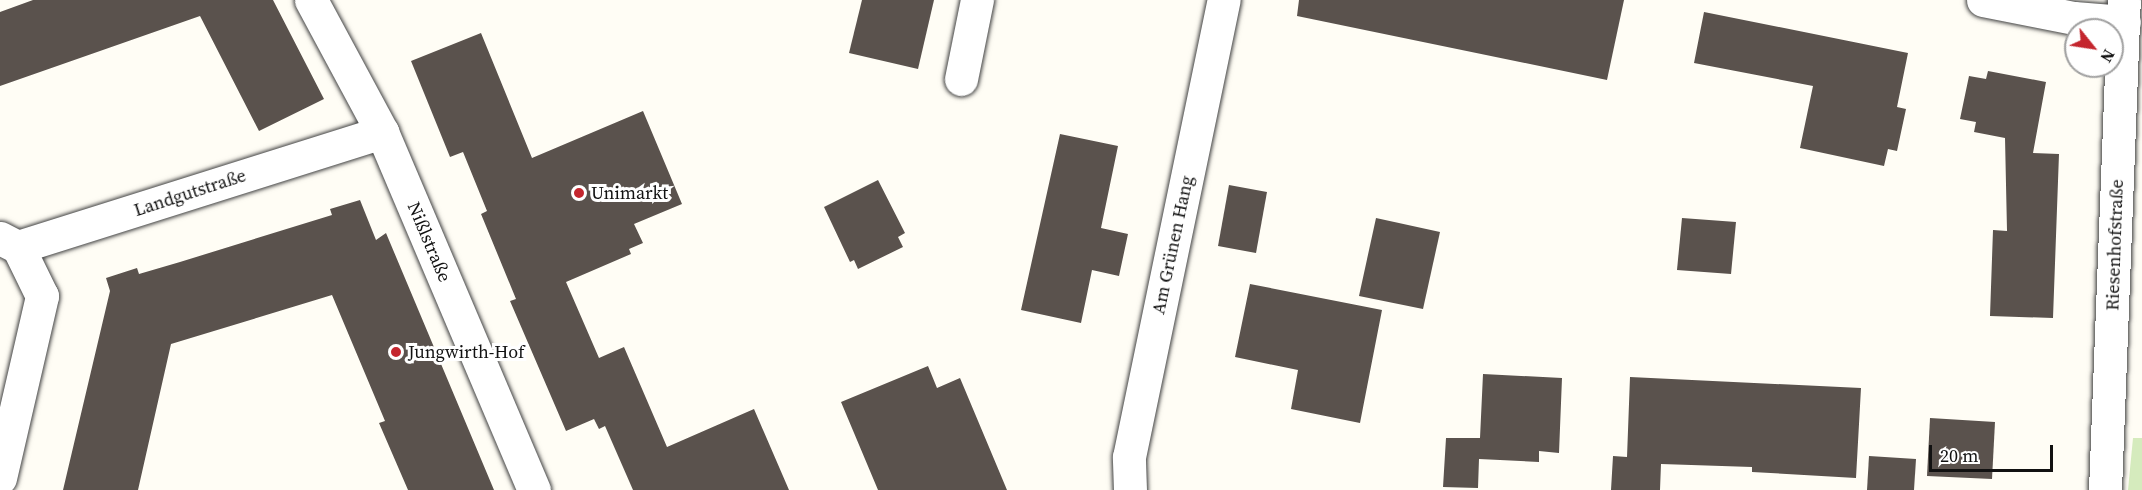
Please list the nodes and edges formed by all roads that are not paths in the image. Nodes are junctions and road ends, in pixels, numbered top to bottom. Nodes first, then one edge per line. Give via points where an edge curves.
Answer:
1 (311, 0) edge
2 (977, 0) edge
3 (1224, 0) edge
4 (1983, 0) edge
5 (2124, 11) edge
6 (961, 79) dead end
7 (382, 132) junction
8 (9, 243) edge
9 (0, 478) edge
10 (534, 490) edge
11 (1130, 490) edge
12 (2105, 490) edge

1 - 7 street, Nißlstraße
2 - 6 street
3 - 11 street, Am Grünen Hang via 1129,457
4 - 5 street via 2074,18
5 - 12 street, Riesenhofstraße
7 - 8 street, Landgutstraße
7 - 10 street, Nißlstraße
8 - 9 street via 42,296

